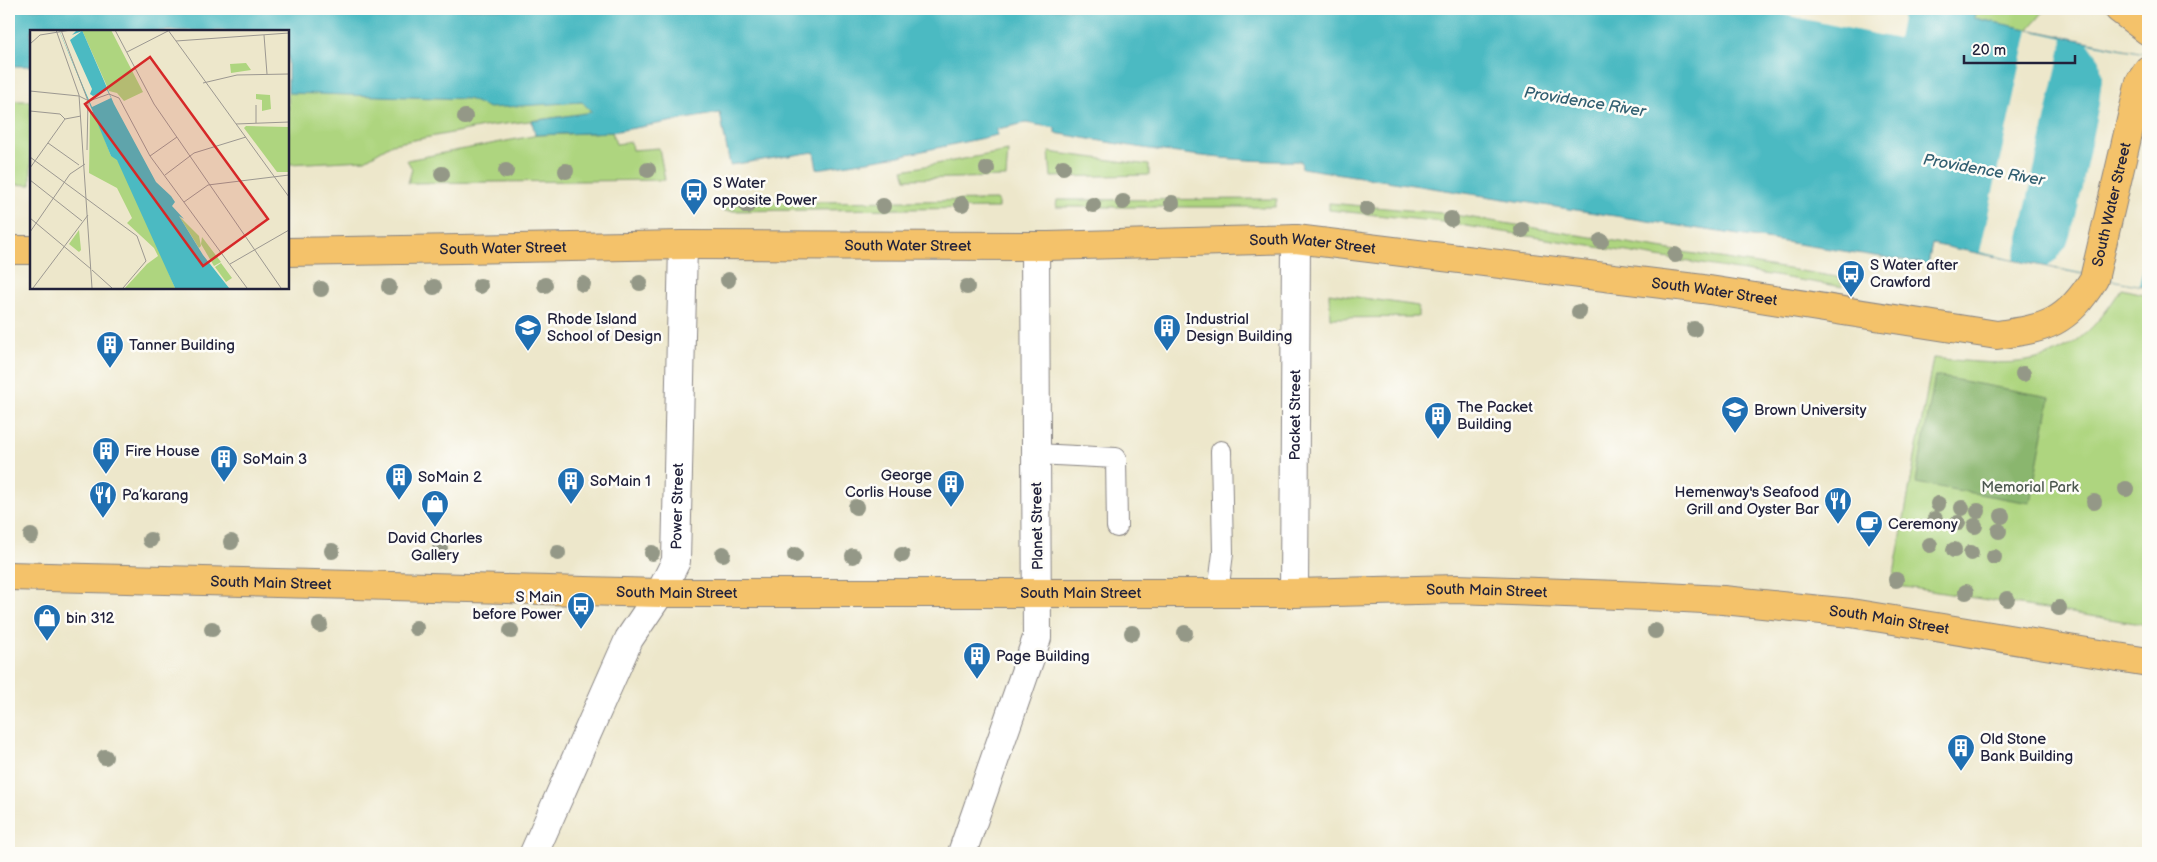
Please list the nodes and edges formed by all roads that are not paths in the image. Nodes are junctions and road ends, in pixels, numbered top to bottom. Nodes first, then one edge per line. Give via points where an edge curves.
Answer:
1 (2119, 9) edge
2 (2148, 31) edge
3 (2148, 70) edge
4 (1296, 239) junction
5 (683, 244) junction
6 (1035, 246) junction
7 (9, 250) edge
8 (30, 250) edge
9 (289, 252) edge
10 (1221, 450) dead end
11 (1036, 454) junction
12 (1117, 527) dead end
13 (9, 576) edge
14 (1294, 592) junction
15 (660, 593) junction
16 (1038, 593) junction
17 (1218, 593) junction
18 (2148, 662) edge
19 (534, 853) edge
20 (962, 853) edge

1 - 2 main road
3 - 4 main road, South Water Street via 2140,82 2094,279 2069,311 2038,329 1998,335 1703,288
4 - 6 main road, South Water Street
4 - 14 street, Packet Street
5 - 6 main road, South Water Street
5 - 9 main road, South Water Street
5 - 15 street, Power Street via 676,561
6 - 11 street, Planet Street
7 - 8 main road
10 - 17 lane via 1223,553
11 - 12 lane via 1116,458
11 - 16 street, Planet Street
13 - 15 main road, South Main Street
14 - 17 main road, South Main Street
14 - 18 main road, South Main Street via 1457,589 1723,600 1851,613
15 - 16 main road, South Main Street
15 - 19 street, Power Street via 629,639
16 - 17 main road, South Main Street
16 - 20 street, Planet Street via 1035,645

